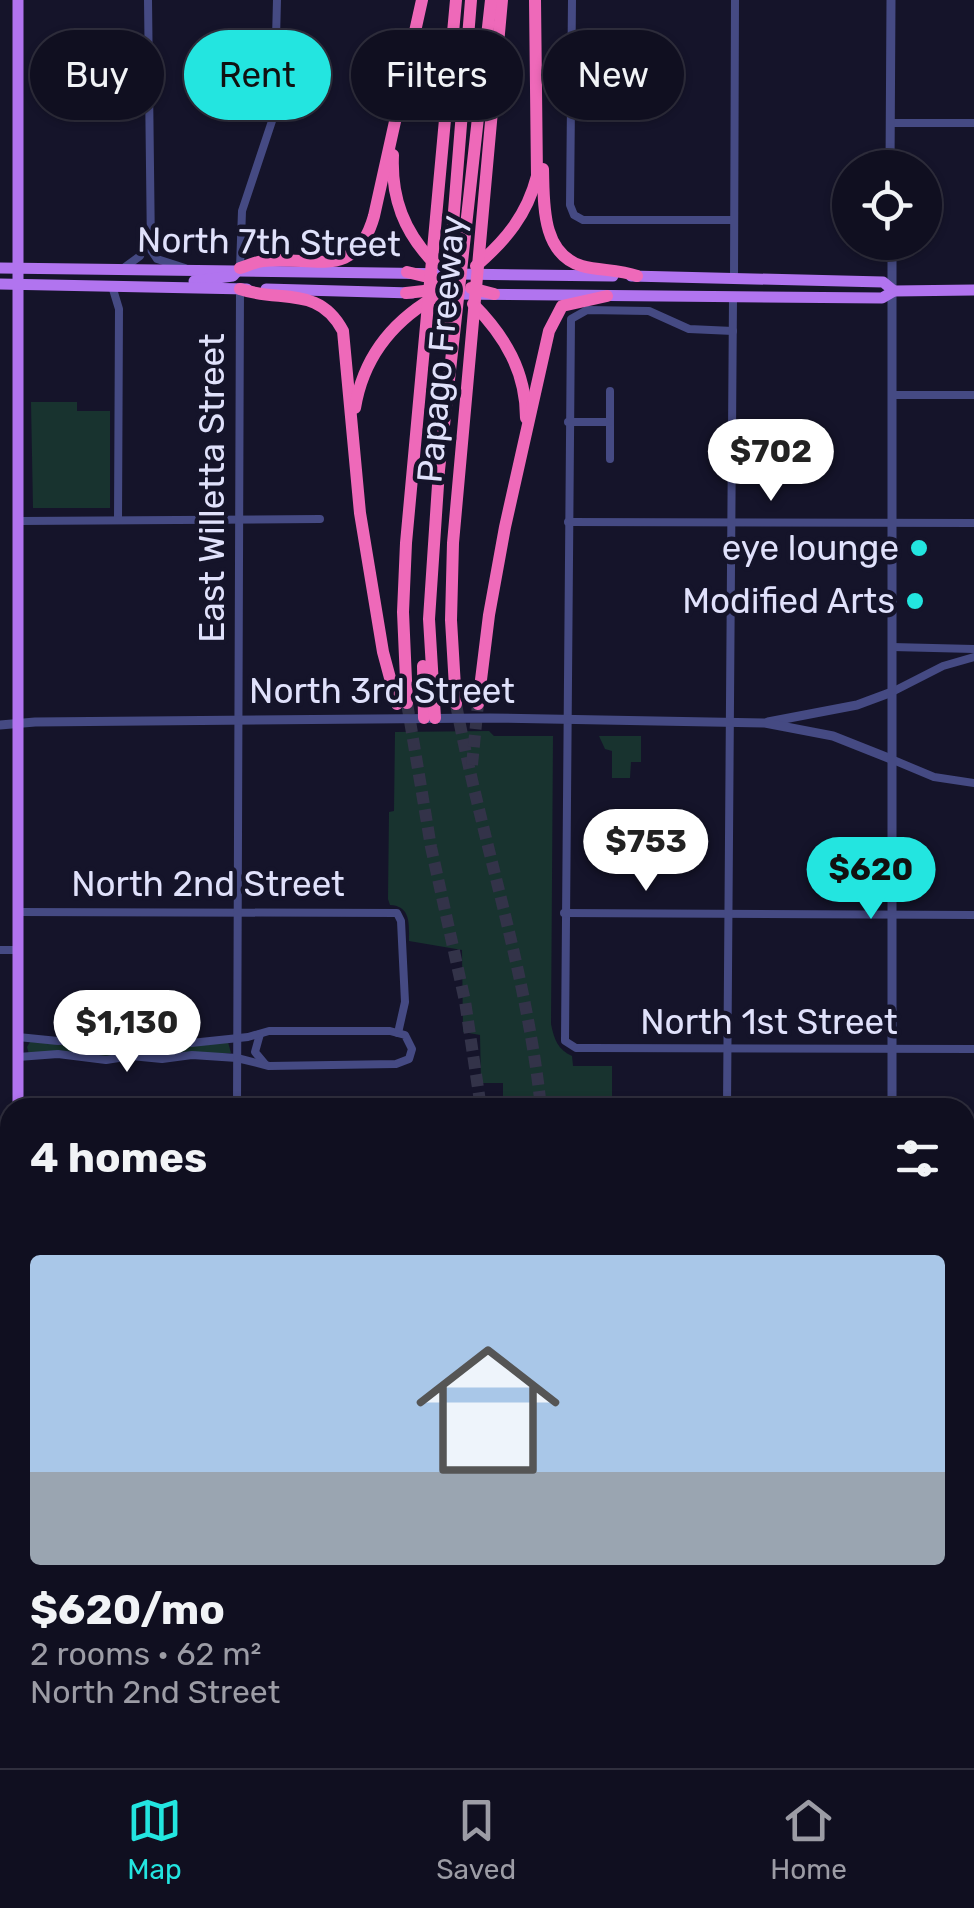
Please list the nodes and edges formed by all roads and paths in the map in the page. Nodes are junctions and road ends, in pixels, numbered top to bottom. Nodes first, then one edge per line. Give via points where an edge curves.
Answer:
1 (18, 0) edge
2 (148, 0) edge
3 (277, 0) edge
4 (422, 0) edge
5 (456, 0) edge
6 (471, 0) edge
7 (491, 0) edge
8 (502, 0) edge
9 (535, 0) edge
10 (572, 0) edge
11 (735, 0) edge
12 (890, 0) edge
13 (890, 123) junction
14 (974, 123) edge
15 (394, 128) junction
16 (540, 147) junction
17 (890, 150) edge
18 (734, 220) junction
19 (148, 230) junction
20 (893, 260) edge
21 (0, 268) edge
22 (18, 268) junction
23 (124, 268) junction
24 (185, 268) junction
25 (240, 268) junction
26 (407, 272) joint
27 (494, 274) joint
28 (637, 276) junction
29 (734, 278) junction
30 (782, 280) junction
31 (0, 284) edge
32 (19, 284) junction
33 (455, 284) junction
34 (112, 285) junction
35 (130, 285) junction
36 (189, 286) junction
37 (240, 289) junction
38 (974, 290) edge
39 (894, 291) junction
40 (406, 293) joint
41 (494, 294) joint
42 (607, 296) junction
43 (682, 297) junction
44 (733, 298) junction
45 (119, 309) junction
46 (733, 332) junction
47 (610, 391) dead end
48 (893, 395) junction
49 (974, 395) edge
50 (568, 422) junction
51 (610, 422) junction
52 (353, 430) junction
53 (524, 440) junction
54 (610, 458) dead end
55 (320, 519) dead end
56 (118, 520) junction
57 (240, 520) junction
58 (18, 521) junction
59 (568, 522) junction
60 (731, 522) junction
61 (894, 522) junction
62 (974, 523) edge
63 (892, 647) junction
64 (974, 649) edge
65 (974, 657) edge
66 (892, 692) junction
67 (456, 704) tunnel mouth
68 (478, 704) tunnel mouth
69 (238, 718) junction
70 (430, 718) junction
71 (566, 719) junction
72 (19, 722) junction
73 (730, 722) junction
74 (765, 723) junction
75 (0, 725) edge
76 (891, 759) junction
77 (974, 784) edge
78 (19, 912) junction
79 (237, 913) junction
80 (564, 913) junction
81 (728, 913) junction
82 (890, 915) junction
83 (974, 915) edge
84 (0, 950) edge
85 (18, 950) junction
86 (398, 1032) junction
87 (260, 1034) junction
88 (18, 1037) junction
89 (237, 1038) junction
90 (728, 1049) junction
91 (974, 1049) edge
92 (891, 1051) junction
93 (18, 1058) junction
94 (237, 1058) junction
95 (269, 1066) junction
96 (18, 1098) edge
97 (237, 1098) edge
98 (727, 1098) edge
99 (892, 1098) edge

1 - 22 main road
2 - 19 street
3 - 25 street via 274,114 244,202
4 - 15 highway
5 - 52 highway, Papago Freeway via 406,543 402,704 383,652
6 - 70 highway via 425,568
7 - 70 highway via 437,488
8 - 67 highway, Papago Freeway via 453,544
9 - 16 highway
10 - 18 street via 574,216
11 - 18 street
12 - 13 street
13 - 14 street
13 - 17 street
15 - 25 highway via 360,248 332,262
15 - 33 highway via 393,187 401,216
16 - 28 highway via 545,218 559,250 582,266
16 - 33 highway via 538,176 516,226
18 - 29 street
19 - 23 street via 140,256
19 - 24 street via 154,257
20 - 39 street
21 - 22 main road, North 7th Street
22 - 23 main road, North 7th Street
22 - 32 main road
23 - 24 main road, North 7th Street
24 - 25 main road, North 7th Street
25 - 26 main road, North 7th Street
25 - 36 main road via 233,276
26 - 33 highway
27 - 28 main road
27 - 33 highway
28 - 29 main road
29 - 30 main road
29 - 43 main road via 718,290
30 - 39 main road via 883,282
30 - 44 main road via 748,286
31 - 32 main road, North 7th Street
32 - 34 main road, North 7th Street
32 - 58 main road
33 - 40 highway
33 - 41 highway
33 - 52 highway via 378,346 363,376
33 - 53 highway via 512,354 523,386
34 - 35 main road, North 7th Street
34 - 45 street
35 - 36 main road, North 7th Street
35 - 45 street
36 - 37 main road, North 7th Street
37 - 40 main road, North 7th Street
37 - 52 highway via 314,300 332,315 345,340
37 - 57 street, East Willetta Street
38 - 39 main road
39 - 44 main road via 882,298
39 - 48 street
41 - 42 main road
42 - 43 main road
42 - 53 highway via 570,303 555,315
43 - 44 main road
44 - 46 street
45 - 56 street
46 - 50 street via 688,330 648,311 587,310 571,319
46 - 60 street
47 - 51 street
48 - 49 street
48 - 61 street
50 - 51 street
50 - 59 street
51 - 54 street
53 - 68 highway via 488,615
55 - 57 street
56 - 57 street
56 - 58 street
57 - 69 street, East Willetta Street
58 - 72 main road
59 - 60 street
59 - 71 street
60 - 61 street
60 - 73 street
61 - 62 street
61 - 63 street
63 - 64 street
63 - 66 street
65 - 66 street
66 - 74 street, North 3rd Street
66 - 76 street
69 - 70 street, North 3rd Street
69 - 72 street, North 3rd Street
69 - 79 street, East Willetta Street
70 - 71 street, North 3rd Street
71 - 73 street, North 3rd Street
71 - 80 street
72 - 75 street, North 3rd Street
72 - 78 main road
73 - 74 street, North 3rd Street
73 - 81 street
74 - 76 street, North 3rd Street via 833,736
76 - 77 street, North 3rd Street
76 - 82 street
78 - 79 street, North 2nd Street
78 - 85 main road
79 - 86 street, North 2nd Street via 397,913 404,1002
79 - 89 street, East Willetta Street
80 - 81 street
80 - 90 street, North 1st Street via 565,1041 576,1048
81 - 82 street
81 - 90 street
82 - 83 street
82 - 92 street
84 - 85 street
85 - 88 main road
86 - 87 street
86 - 95 street via 412,1048 401,1063
87 - 89 street
87 - 95 street via 255,1052
88 - 89 street via 191,1043
88 - 93 main road
89 - 94 street, East Willetta Street
90 - 92 street, North 1st Street
90 - 98 street
91 - 92 street, North 1st Street
92 - 99 street
93 - 94 street
93 - 96 main road
94 - 95 street
94 - 97 street, East Willetta Street

